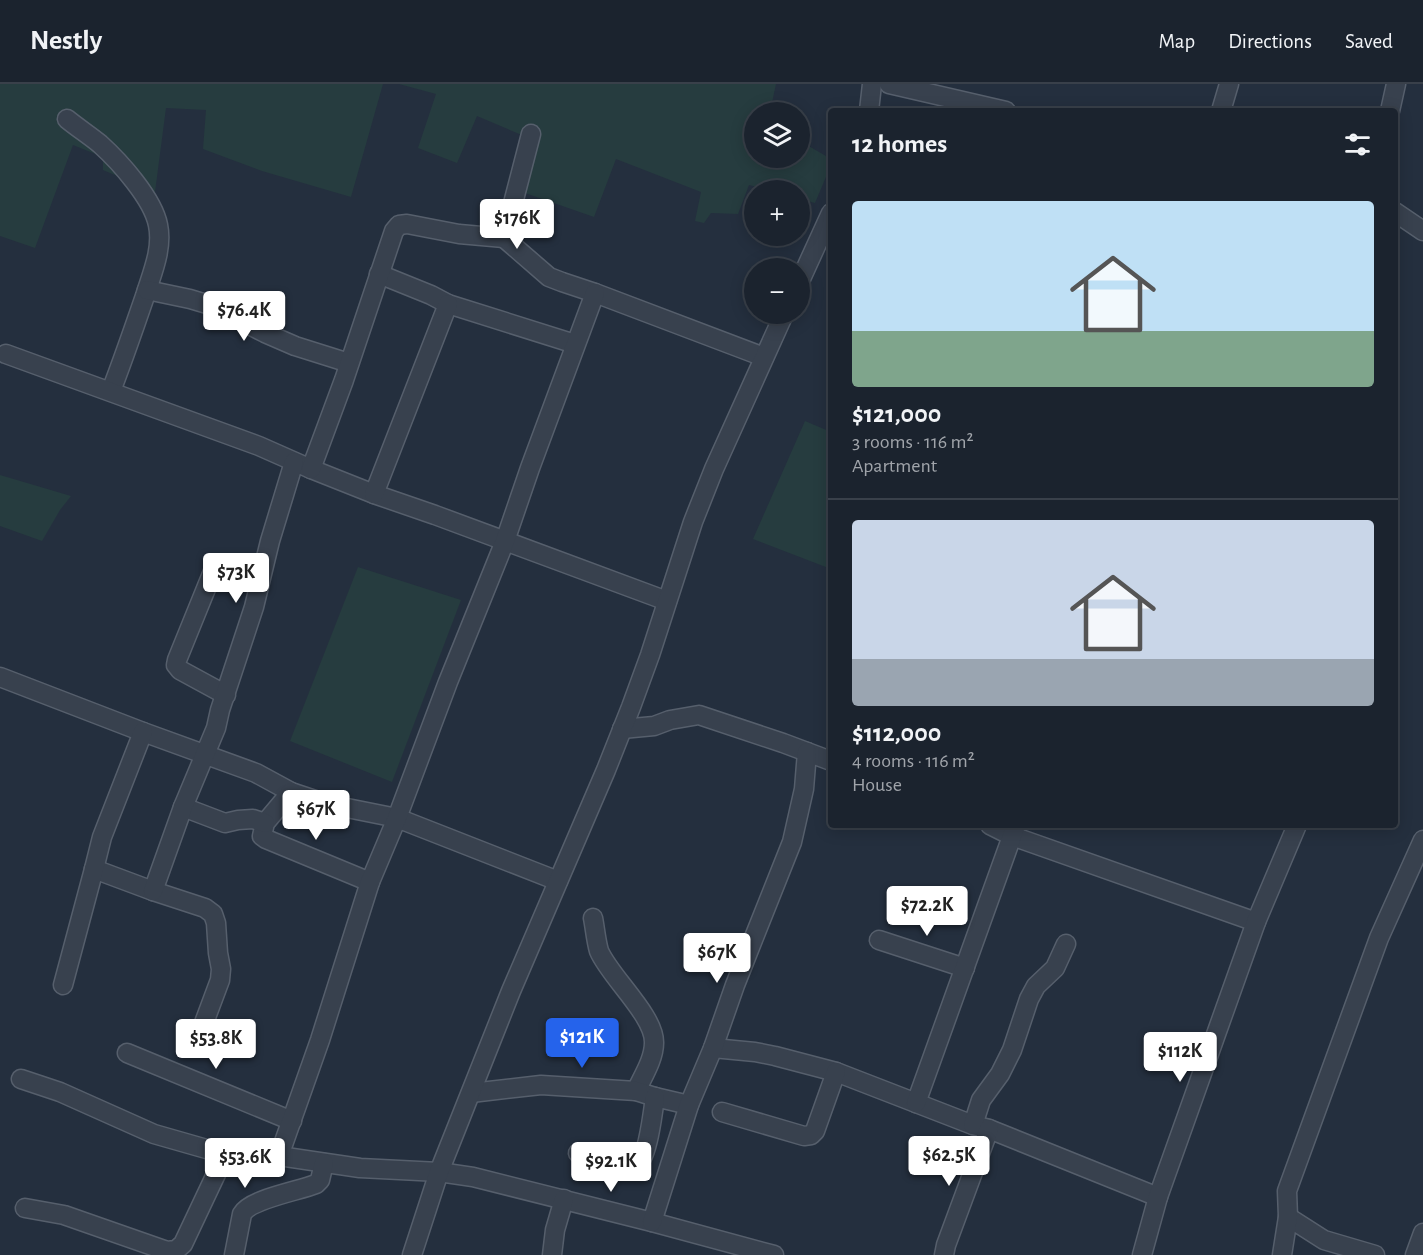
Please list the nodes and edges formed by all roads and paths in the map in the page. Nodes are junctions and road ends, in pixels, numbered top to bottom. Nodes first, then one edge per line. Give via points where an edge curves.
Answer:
1 (872, 84) edge
2 (889, 84) edge
3 (1229, 84) edge
4 (1396, 84) edge
5 (869, 108) edge
6 (993, 108) edge
7 (1222, 108) edge
8 (1391, 108) edge
9 (67, 119) dead end
10 (531, 134) dead end
11 (1398, 215) edge
12 (828, 220) edge
13 (1423, 231) edge
14 (504, 238) junction
15 (810, 259) edge
16 (379, 274) junction
17 (147, 290) junction
18 (594, 292) junction
19 (448, 304) junction
20 (779, 324) edge
21 (575, 344) junction
22 (6, 354) dead end
23 (764, 357) junction
24 (349, 363) junction
25 (111, 391) junction
26 (302, 466) junction
27 (374, 494) junction
28 (505, 541) junction
29 (216, 564) dead end
30 (667, 601) junction
31 (0, 677) edge
32 (226, 695) junction
33 (622, 729) junction
34 (143, 732) junction
35 (807, 752) junction
36 (206, 755) junction
37 (828, 760) edge
38 (291, 792) junction
39 (183, 807) junction
40 (397, 818) junction
41 (265, 823) junction
42 (1296, 828) edge
43 (1014, 831) edge
44 (1423, 840) edge
45 (94, 869) junction
46 (558, 881) junction
47 (370, 882) junction
48 (153, 891) junction
49 (593, 918) dead end
50 (1256, 922) junction
51 (879, 940) dead end
52 (1066, 944) dead end
53 (965, 968) junction
54 (63, 985) dead end
55 (195, 1047) dead end
56 (713, 1048) junction
57 (127, 1053) dead end
58 (836, 1072) junction
59 (21, 1079) dead end
60 (636, 1091) junction
61 (471, 1093) junction
62 (656, 1097) junction
63 (916, 1103) junction
64 (689, 1105) junction
65 (722, 1112) dead end
66 (292, 1122) junction
67 (981, 1127) junction
68 (226, 1154) junction
69 (578, 1154) dead end
70 (279, 1156) junction
71 (324, 1163) junction
72 (439, 1172) junction
73 (1158, 1197) junction
74 (564, 1199) junction
75 (25, 1208) dead end
76 (1288, 1217) junction
77 (652, 1222) junction
78 (1423, 1233) edge
79 (234, 1255) edge
80 (412, 1255) edge
81 (552, 1255) edge
82 (774, 1255) edge
83 (944, 1255) edge
84 (1142, 1255) edge
85 (1282, 1255) edge
86 (1375, 1255) edge
87 (1416, 1255) edge

1 - 5 street
2 - 6 street
3 - 7 street
4 - 8 street
9 - 17 street via 128,174 153,209 159,241
10 - 14 street
11 - 13 street
12 - 15 street
14 - 16 street via 399,225
14 - 18 street via 549,277
16 - 19 street
16 - 24 street
17 - 24 street via 210,304 295,346
17 - 25 street
18 - 21 street
18 - 23 street
19 - 21 street
19 - 27 street
20 - 23 street
21 - 28 street
22 - 25 street
23 - 30 street via 714,468
24 - 26 street
25 - 26 street
26 - 27 street
26 - 32 street via 270,541
27 - 28 street
28 - 30 street
28 - 40 street
29 - 32 street via 176,666
30 - 33 street
31 - 34 street
32 - 36 street
33 - 35 street via 699,715
33 - 46 street
34 - 36 street
34 - 45 street via 102,837
35 - 37 street
35 - 56 street via 804,789 792,842
36 - 38 street via 256,773
36 - 39 street
38 - 40 street via 327,804
38 - 41 street
39 - 41 street via 225,823 253,819
39 - 48 street
40 - 46 street
40 - 47 street
41 - 47 street via 262,836 266,839
42 - 50 street
43 - 50 street
43 - 53 street
44 - 76 street via 1379,938 1287,1191
45 - 48 street
45 - 54 street
46 - 61 street
47 - 66 street
48 - 55 street via 205,908 216,923 220,980
49 - 60 street via 599,950 651,1029 651,1056
50 - 73 street
51 - 53 street
52 - 67 street via 1055,968 1036,986 1012,1050 981,1100
53 - 63 street
56 - 58 street via 755,1052
56 - 64 street
57 - 66 street
58 - 63 street
58 - 65 street via 811,1136
59 - 68 street via 154,1134
60 - 61 street via 541,1085
60 - 62 street
61 - 72 street
62 - 64 street
62 - 69 street via 643,1158 637,1166 629,1168
63 - 67 street
64 - 77 street
66 - 70 street
67 - 73 street
67 - 83 street
68 - 70 street
68 - 75 street via 183,1244 176,1250 167,1251 64,1215
70 - 71 street
71 - 72 street
71 - 79 street via 316,1184 245,1209
72 - 74 street
72 - 80 street
73 - 84 street
74 - 77 street
74 - 81 street
76 - 85 street
76 - 86 street via 1324,1240
77 - 82 street
78 - 87 street

